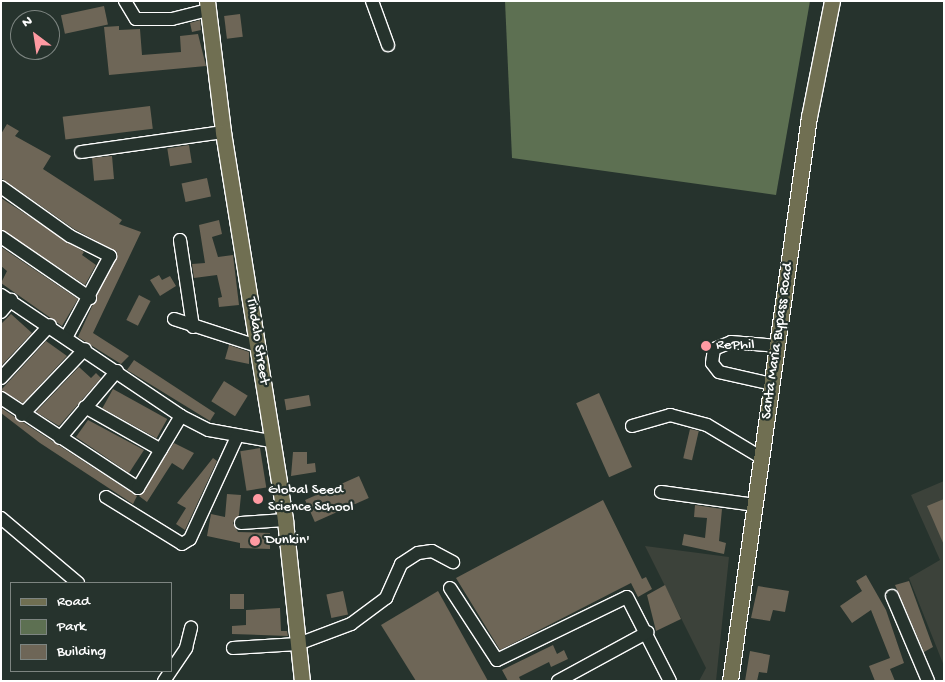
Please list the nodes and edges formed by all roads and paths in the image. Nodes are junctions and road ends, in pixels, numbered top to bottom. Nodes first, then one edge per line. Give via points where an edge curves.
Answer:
1 (125, 1) edge
2 (372, 1) edge
3 (832, 1) edge
4 (207, 6) edge
5 (388, 45) dead end
6 (223, 132) junction
7 (82, 152) dead end
8 (1, 187) edge
9 (1, 236) edge
10 (180, 240) dead end
11 (6, 298) edge
12 (90, 298) junction
13 (1, 312) edge
14 (174, 319) dead end
15 (50, 325) junction
16 (193, 328) junction
17 (67, 336) junction
18 (257, 346) junction
19 (778, 346) junction
20 (85, 349) junction
21 (117, 371) junction
22 (1, 378) edge
23 (772, 384) junction
24 (1, 398) edge
25 (85, 407) junction
26 (22, 415) junction
27 (181, 416) junction
28 (632, 426) dead end
29 (237, 437) junction
30 (60, 438) junction
31 (271, 441) junction
32 (161, 450) junction
33 (762, 458) junction
34 (661, 492) dead end
35 (106, 497) dead end
36 (755, 505) junction
37 (1, 518) edge
38 (285, 520) junction
39 (241, 523) dead end
40 (453, 562) dead end
41 (77, 582) edge
42 (450, 588) dead end
43 (892, 596) dead end
44 (191, 628) dead end
45 (648, 632) junction
46 (298, 644) junction
47 (233, 648) dead end
48 (174, 663) edge
49 (576, 676) edge
50 (302, 681) edge
51 (558, 681) edge
52 (670, 681) edge
53 (730, 681) edge
54 (928, 681) edge

1 - 4 street via 136,19 172,18
2 - 5 street
3 - 19 main road, Santa Maria Bypass Road via 810,117
4 - 6 main road, Tindalo Street
6 - 7 street
6 - 18 main road, Tindalo Street
8 - 12 street via 70,236 110,256
9 - 12 street
10 - 16 street
11 - 13 street
11 - 15 street
12 - 17 street
14 - 16 street
15 - 17 street
15 - 22 street
16 - 18 street
17 - 20 street
18 - 31 main road, Tindalo Street
19 - 23 main road, Santa Maria Bypass Road
19 - 23 street via 731,342 720,344 713,356 719,372
20 - 21 street
20 - 26 street
21 - 25 street
21 - 27 street
23 - 33 main road, Santa Maria Bypass Road
24 - 26 street
25 - 30 street
25 - 32 street
26 - 30 street
27 - 29 street
27 - 32 street
28 - 33 street via 670,415 707,425
29 - 31 street
29 - 35 street via 190,539 182,544
30 - 32 street via 138,488
31 - 38 main road, Tindalo Street
33 - 36 main road, Santa Maria Bypass Road
34 - 36 street
36 - 53 main road, Santa Maria Bypass Road
37 - 41 street
38 - 39 street
38 - 46 main road, Tindalo Street
40 - 46 street via 432,551 409,558 398,569 386,598 367,615
42 - 45 street via 497,660 627,596
43 - 54 street
44 - 48 street
45 - 49 street
45 - 52 street
46 - 47 street
46 - 50 main road, Tindalo Street
49 - 51 street

